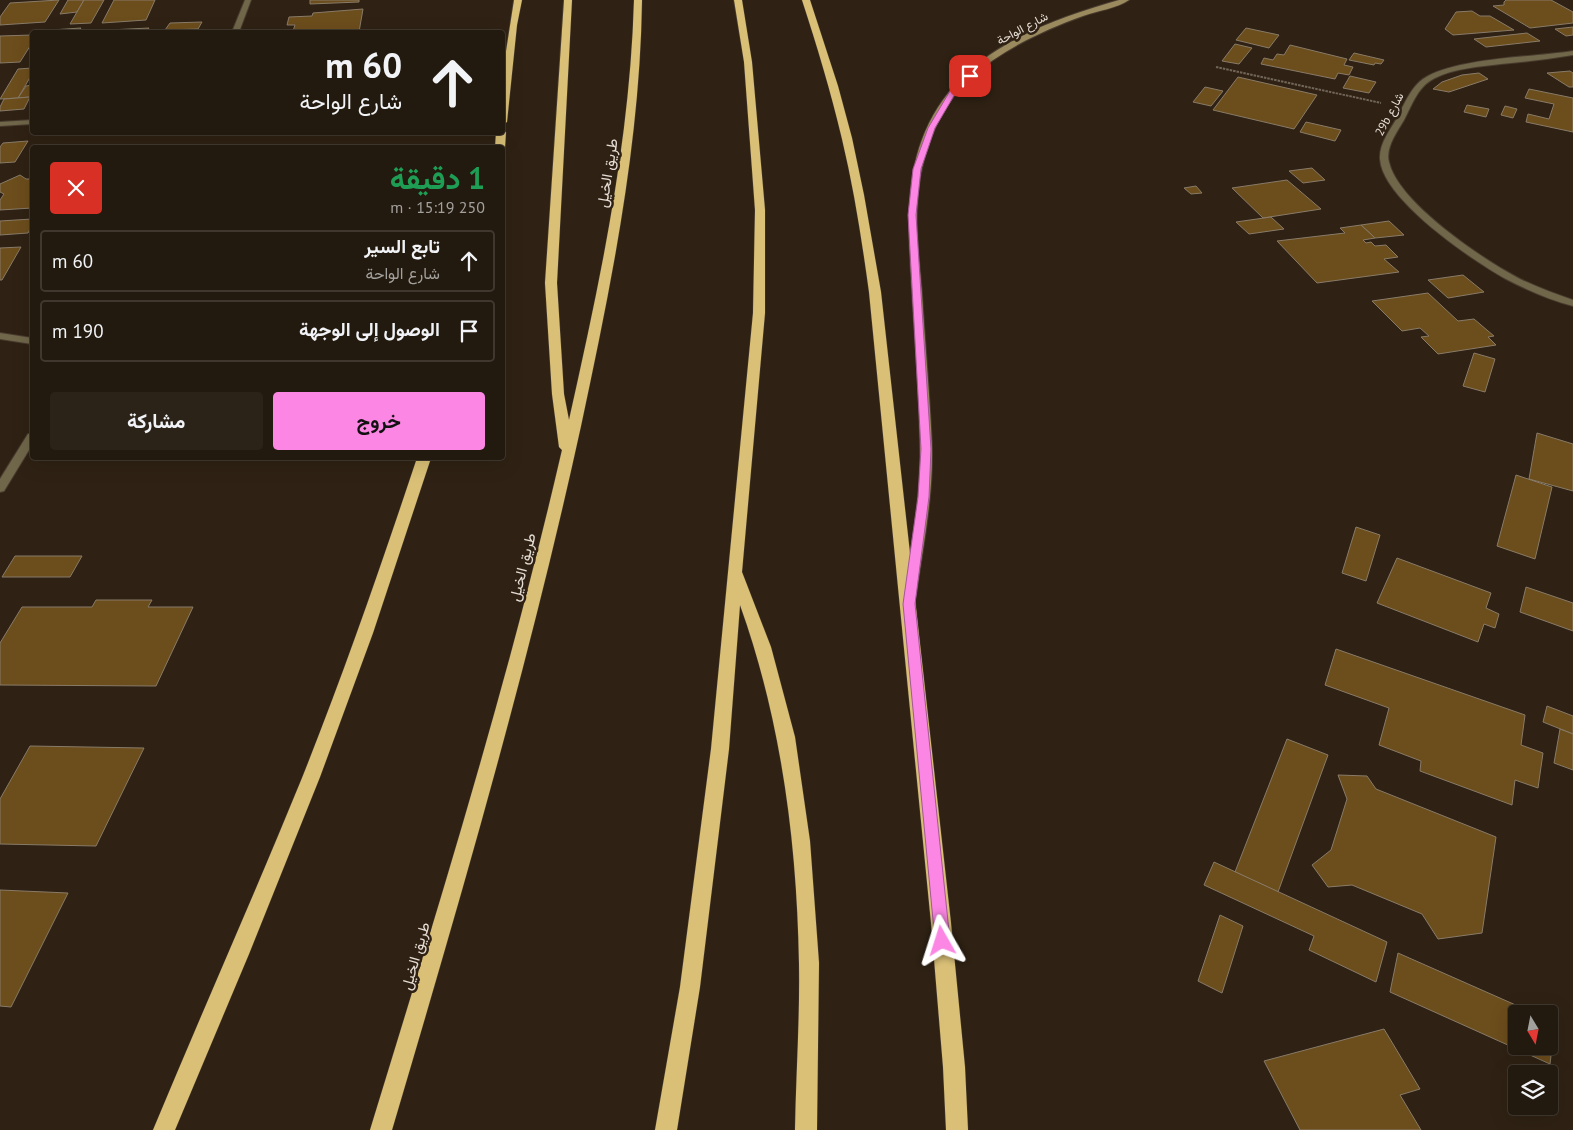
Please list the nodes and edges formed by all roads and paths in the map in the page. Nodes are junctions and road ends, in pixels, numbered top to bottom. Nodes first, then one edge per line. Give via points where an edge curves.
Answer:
1 (248, 0) edge
2 (518, 0) edge
3 (568, 0) edge
4 (638, 0) edge
5 (738, 0) edge
6 (806, 0) edge
7 (1126, 0) edge
8 (236, 30) edge
9 (1573, 53) edge
10 (1216, 67) dead end
11 (505, 95) edge
12 (1406, 108) junction
13 (30, 122) edge
14 (0, 124) edge
15 (1573, 303) edge
16 (0, 336) edge
17 (30, 341) edge
18 (30, 440) edge
19 (567, 458) junction
20 (423, 460) edge
21 (0, 488) edge
22 (734, 570) junction
23 (909, 604) junction
24 (164, 1130) edge
25 (381, 1130) edge
26 (666, 1130) edge
27 (806, 1130) edge
28 (957, 1130) edge

1 - 8 street
2 - 11 highway
3 - 19 highway via 551,283 558,394
4 - 19 highway, طريق الخيل via 635,100 627,163
5 - 22 highway via 753,114 761,259 759,313
6 - 23 highway via 848,139 862,209 875,292
7 - 23 street, شارع الواحة via 1058,23 989,61 952,93 924,148 913,191 912,215 926,449 924,497
9 - 12 street, 29b شارع via 1448,70 1429,78 1417,88
10 - 12 path
12 - 15 street, 29b شارع via 1386,146 1384,162 1392,182 1409,202 1478,258 1510,278
13 - 14 street
16 - 17 street
18 - 21 street
19 - 25 highway, طريق الخيل via 478,802
20 - 24 highway via 356,657 305,791 240,954
22 - 26 highway via 720,749 690,987
22 - 27 highway via 763,647 786,737 801,841 809,963
23 - 28 highway

